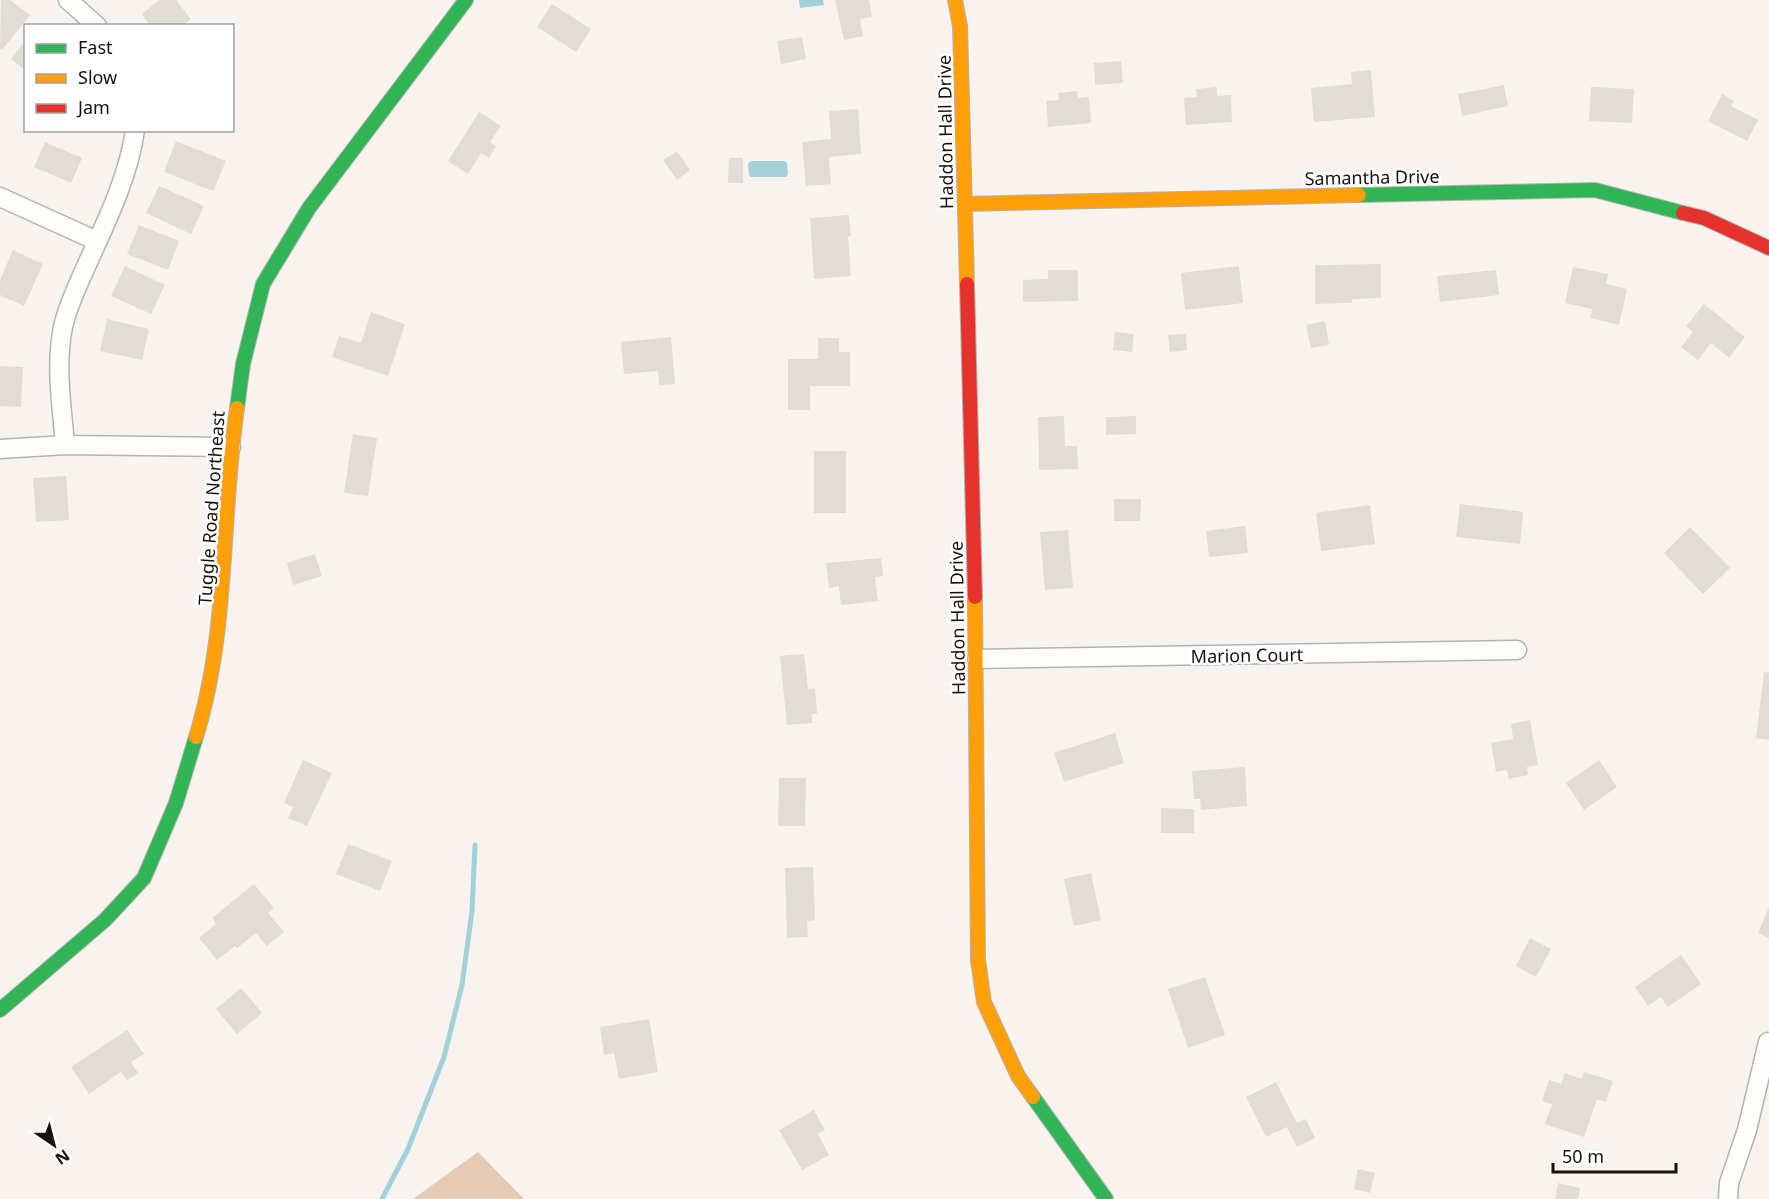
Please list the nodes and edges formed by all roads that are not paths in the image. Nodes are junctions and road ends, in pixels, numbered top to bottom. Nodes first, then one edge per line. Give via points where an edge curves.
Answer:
1 (68, 0) edge
2 (466, 0) edge
3 (955, 0) edge
4 (95, 24) edge
5 (135, 132) edge
6 (0, 197) edge
7 (965, 204) junction
8 (97, 241) junction
9 (1769, 248) edge
10 (64, 445) junction
11 (231, 447) junction
12 (0, 448) edge
13 (1517, 650) dead end
14 (977, 659) junction
15 (0, 1010) edge
16 (1768, 1042) edge
17 (1106, 1199) edge
18 (1728, 1199) edge

1 - 4 street
2 - 11 street, Tuggle Road Northeast via 309,208 264,284 243,364
3 - 7 street, Haddon Hall Drive via 960,26
5 - 8 street via 121,186
6 - 8 street
7 - 9 street, Samantha Drive via 1595,190 1704,218
7 - 14 street, Haddon Hall Drive
8 - 10 street via 63,326 59,361
10 - 11 street
10 - 12 street
11 - 15 street, Tuggle Road Northeast via 222,611 206,705 176,803 144,878 105,920
13 - 14 street, Marion Court
14 - 17 street, Haddon Hall Drive via 978,960 984,1002 1018,1076
16 - 18 street

